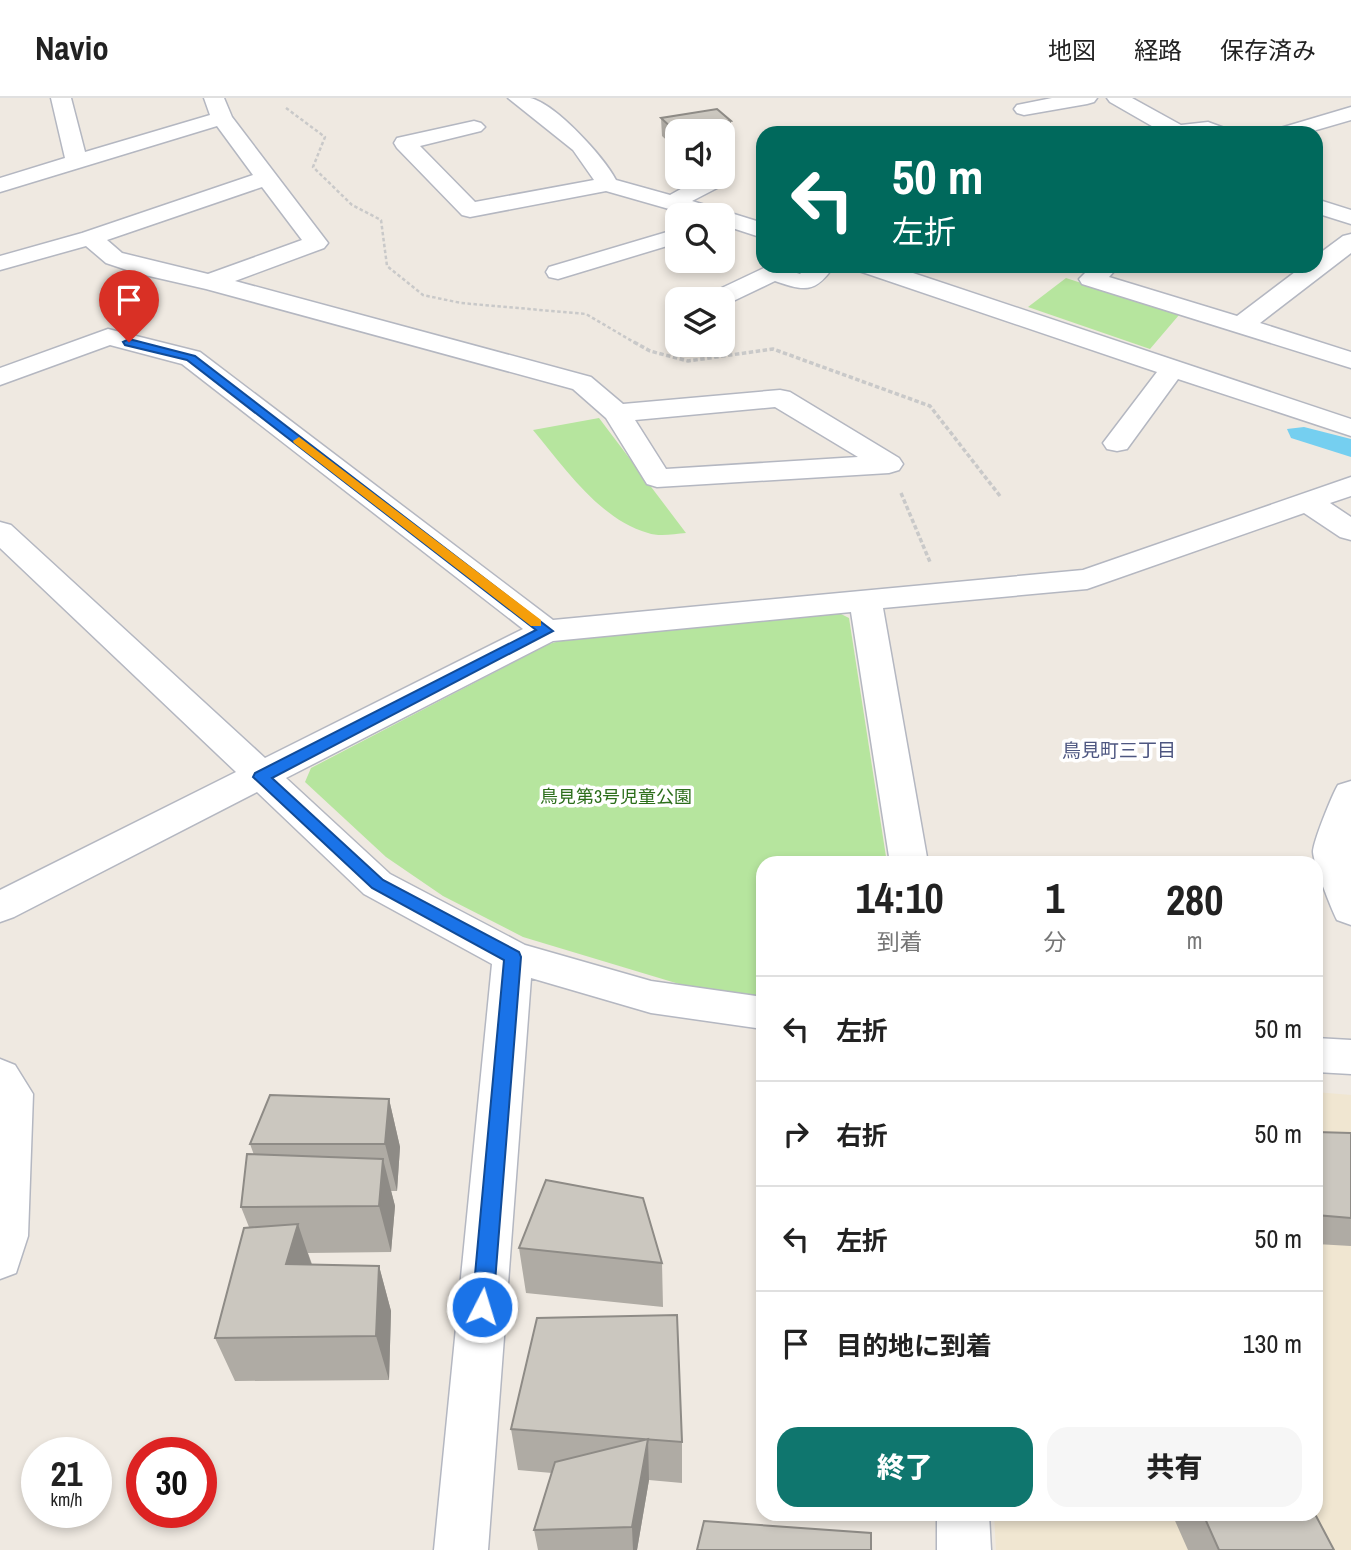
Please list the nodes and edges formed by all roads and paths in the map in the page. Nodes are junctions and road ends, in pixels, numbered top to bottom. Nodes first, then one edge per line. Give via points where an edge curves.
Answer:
1 (61, 98) edge
2 (519, 98) edge
3 (1087, 98) edge
4 (1118, 98) edge
5 (218, 108) edge
6 (286, 108) dead end
7 (1024, 108) dead end
8 (1351, 113) edge
9 (1167, 126) edge
10 (1307, 126) edge
11 (474, 127) dead end
12 (77, 163) junction
13 (266, 178) junction
14 (607, 184) junction
15 (0, 185) edge
16 (698, 189) edge
17 (673, 203) joint
18 (1323, 208) edge
19 (756, 213) edge
20 (735, 217) edge
21 (1351, 217) edge
22 (735, 223) edge
23 (756, 229) edge
24 (90, 238) junction
25 (665, 240) edge
26 (1351, 241) edge
27 (0, 263) edge
28 (1323, 263) edge
29 (558, 272) dead end
30 (773, 273) edge
31 (773, 273) edge
32 (815, 273) edge
33 (888, 273) edge
34 (1098, 273) edge
35 (1310, 273) edge
36 (210, 282) junction
37 (735, 291) edge
38 (1241, 326) junction
39 (1351, 360) edge
40 (1173, 368) junction
41 (0, 377) edge
42 (617, 413) junction
43 (1351, 428) edge
44 (1117, 443) dead end
45 (889, 464) junction
46 (1351, 486) edge
47 (1000, 496) dead end
48 (1308, 502) junction
49 (0, 531) edge
50 (1351, 531) edge
51 (943, 592) junction
52 (865, 599) junction
53 (546, 631) junction
54 (261, 777) junction
55 (1351, 794) edge
56 (908, 856) edge
57 (0, 907) edge
58 (1351, 910) edge
59 (513, 957) junction
60 (756, 1012) edge
61 (1323, 1055) edge
62 (1351, 1057) edge
63 (0, 1077) edge
64 (0, 1258) edge
65 (962, 1521) edge
66 (461, 1550) edge
67 (964, 1550) edge

1 - 12 street
2 - 14 street via 561,128 601,168
3 - 7 street
4 - 9 street
5 - 12 street
5 - 13 street
6 - 47 path via 325,136 313,167 352,205 381,220 387,266 423,295 461,303 586,314 650,351 688,361 773,349 930,407
8 - 10 street
11 - 14 street via 405,143 470,210
12 - 15 street
13 - 24 street
13 - 36 street via 316,243
14 - 17 street
16 - 17 street
18 - 21 street
19 - 20 street
22 - 23 street
24 - 27 street
24 - 36 street via 114,258
25 - 29 street
26 - 28 street
30 - 37 street
31 - 32 street via 804,284
33 - 40 street
34 - 38 street via 1091,279
35 - 38 street
36 - 42 street via 582,383
38 - 39 street
40 - 43 street
40 - 44 street
41 - 53 street via 108,337 191,358
42 - 45 street via 780,398
42 - 45 street via 657,478
45 - 51 path
46 - 48 street
48 - 50 street
48 - 51 street via 1087,579
49 - 54 street
51 - 52 street
52 - 53 street
52 - 56 street
53 - 54 street
54 - 57 street
54 - 59 street via 377,884
55 - 58 street via 1332,852
59 - 60 street via 651,997
59 - 66 street
61 - 62 street
63 - 64 street via 12,1094
65 - 67 street

